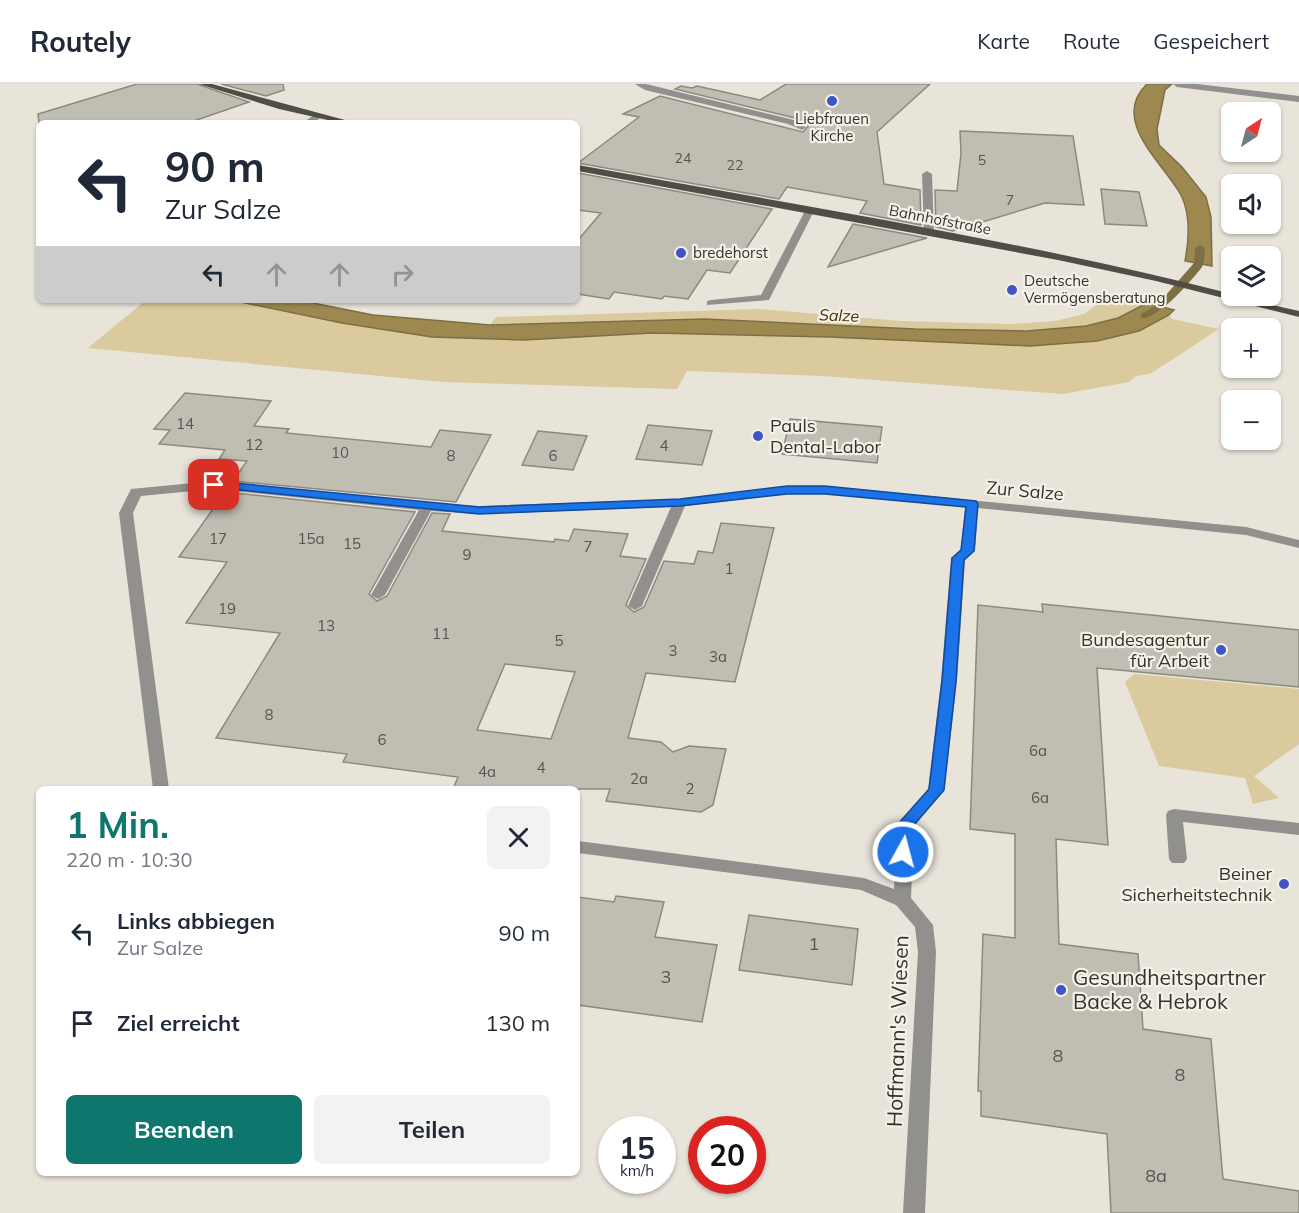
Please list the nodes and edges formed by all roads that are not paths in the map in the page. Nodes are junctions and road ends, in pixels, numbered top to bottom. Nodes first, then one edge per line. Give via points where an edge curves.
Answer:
1 (203, 84) edge
2 (639, 84) edge
3 (1178, 84) edge
4 (1299, 99) edge
5 (320, 116) junction
6 (312, 120) edge
7 (338, 120) edge
8 (802, 127) dead end
9 (580, 168) edge
10 (927, 174) dead end
11 (809, 211) junction
12 (929, 233) junction
13 (711, 303) dead end
14 (1298, 313) edge
15 (680, 502) junction
16 (972, 504) junction
17 (427, 507) junction
18 (1299, 544) edge
19 (378, 595) dead end
20 (635, 606) dead end
21 (161, 786) edge
22 (1299, 829) edge
23 (580, 847) edge
24 (1178, 859) dead end
25 (902, 900) junction
26 (914, 1213) edge

1 - 5 main road
2 - 8 street
3 - 4 street
5 - 6 street
5 - 7 main road
9 - 11 main road, Bahnhofstraße
10 - 12 street
11 - 12 main road, Bahnhofstraße
11 - 13 street via 765,298
12 - 14 main road, Bahnhofstraße via 1157,278
15 - 16 street, Zur Salze via 787,490 825,490
15 - 17 street, Zur Salze via 479,510
15 - 20 street
16 - 18 street, Zur Salze via 1235,530
16 - 25 street via 968,551 958,558 936,790 906,824
17 - 19 street
17 - 21 street, Zur Salze via 214,485 136,492 126,513
22 - 24 street via 1174,815
23 - 25 street, Hoffmann's Wiesen via 864,884
25 - 26 street, Hoffmann's Wiesen via 924,925 927,952

